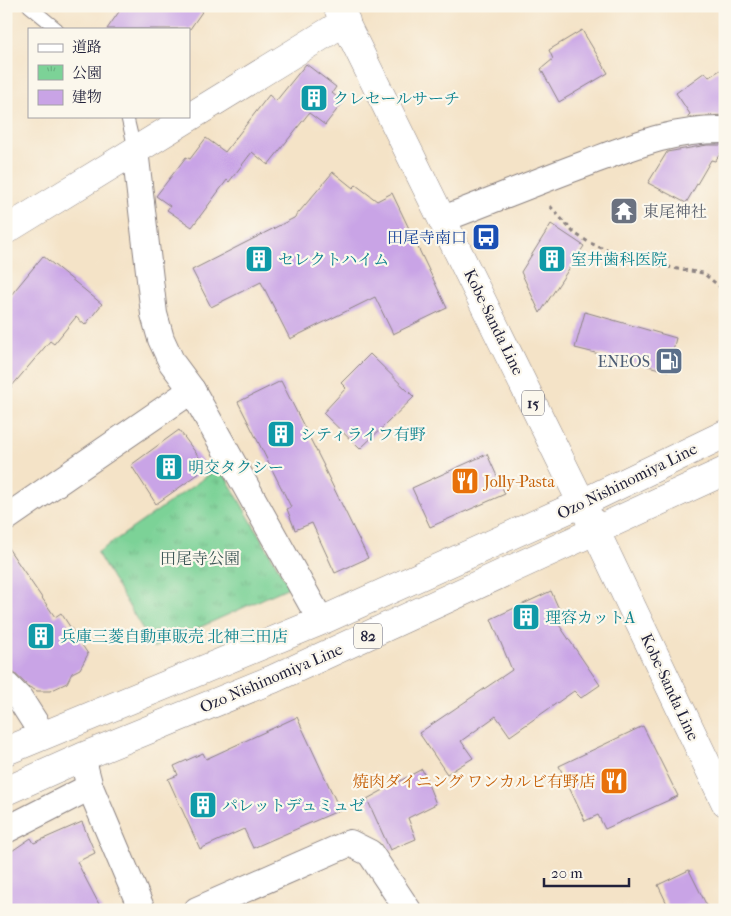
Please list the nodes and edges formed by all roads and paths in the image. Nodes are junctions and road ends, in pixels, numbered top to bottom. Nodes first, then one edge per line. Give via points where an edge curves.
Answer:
1 (29, 6) edge
2 (341, 14) edge
3 (56, 28) edge
4 (190, 114) edge
5 (127, 118) edge
6 (183, 118) edge
7 (725, 130) edge
8 (135, 150) junction
9 (523, 187) junction
10 (443, 219) junction
11 (6, 230) edge
12 (725, 291) edge
13 (192, 390) junction
14 (725, 434) edge
15 (725, 471) edge
16 (582, 503) junction
17 (6, 518) edge
18 (596, 532) junction
19 (321, 621) junction
20 (11, 697) edge
21 (43, 736) junction
22 (6, 752) edge
23 (82, 757) junction
24 (90, 787) junction
25 (6, 792) edge
26 (725, 802) edge
27 (6, 830) edge
28 (142, 910) edge
29 (197, 910) edge
30 (408, 910) edge

1 - 3 lane
2 - 4 main road
2 - 10 main road, Kobe-Sanda Line / 15
5 - 8 lane
6 - 8 main road
7 - 9 street via 667,135
8 - 11 main road
8 - 13 street via 154,314 172,363
9 - 10 street
9 - 12 path via 552,207 574,233 590,243 638,260 678,270 703,272
10 - 16 main road, Kobe-Sanda Line / 15
13 - 17 street
13 - 19 street
14 - 16 main road, Ozo Nishinomiya Line / 82
15 - 18 main road, Ozo Nishinomiya Line / 82
16 - 18 main road, Kobe-Sanda Line / 15
16 - 19 main road, Ozo Nishinomiya Line / 82
18 - 23 main road, Ozo Nishinomiya Line / 82 via 273,679
18 - 26 main road, Kobe-Sanda Line / 15
19 - 21 main road, Ozo Nishinomiya Line / 82
20 - 21 street
21 - 22 main road, Ozo Nishinomiya Line / 82
23 - 24 street
23 - 25 main road, Ozo Nishinomiya Line / 82
24 - 27 street
24 - 28 street
29 - 30 street via 350,843 370,853

